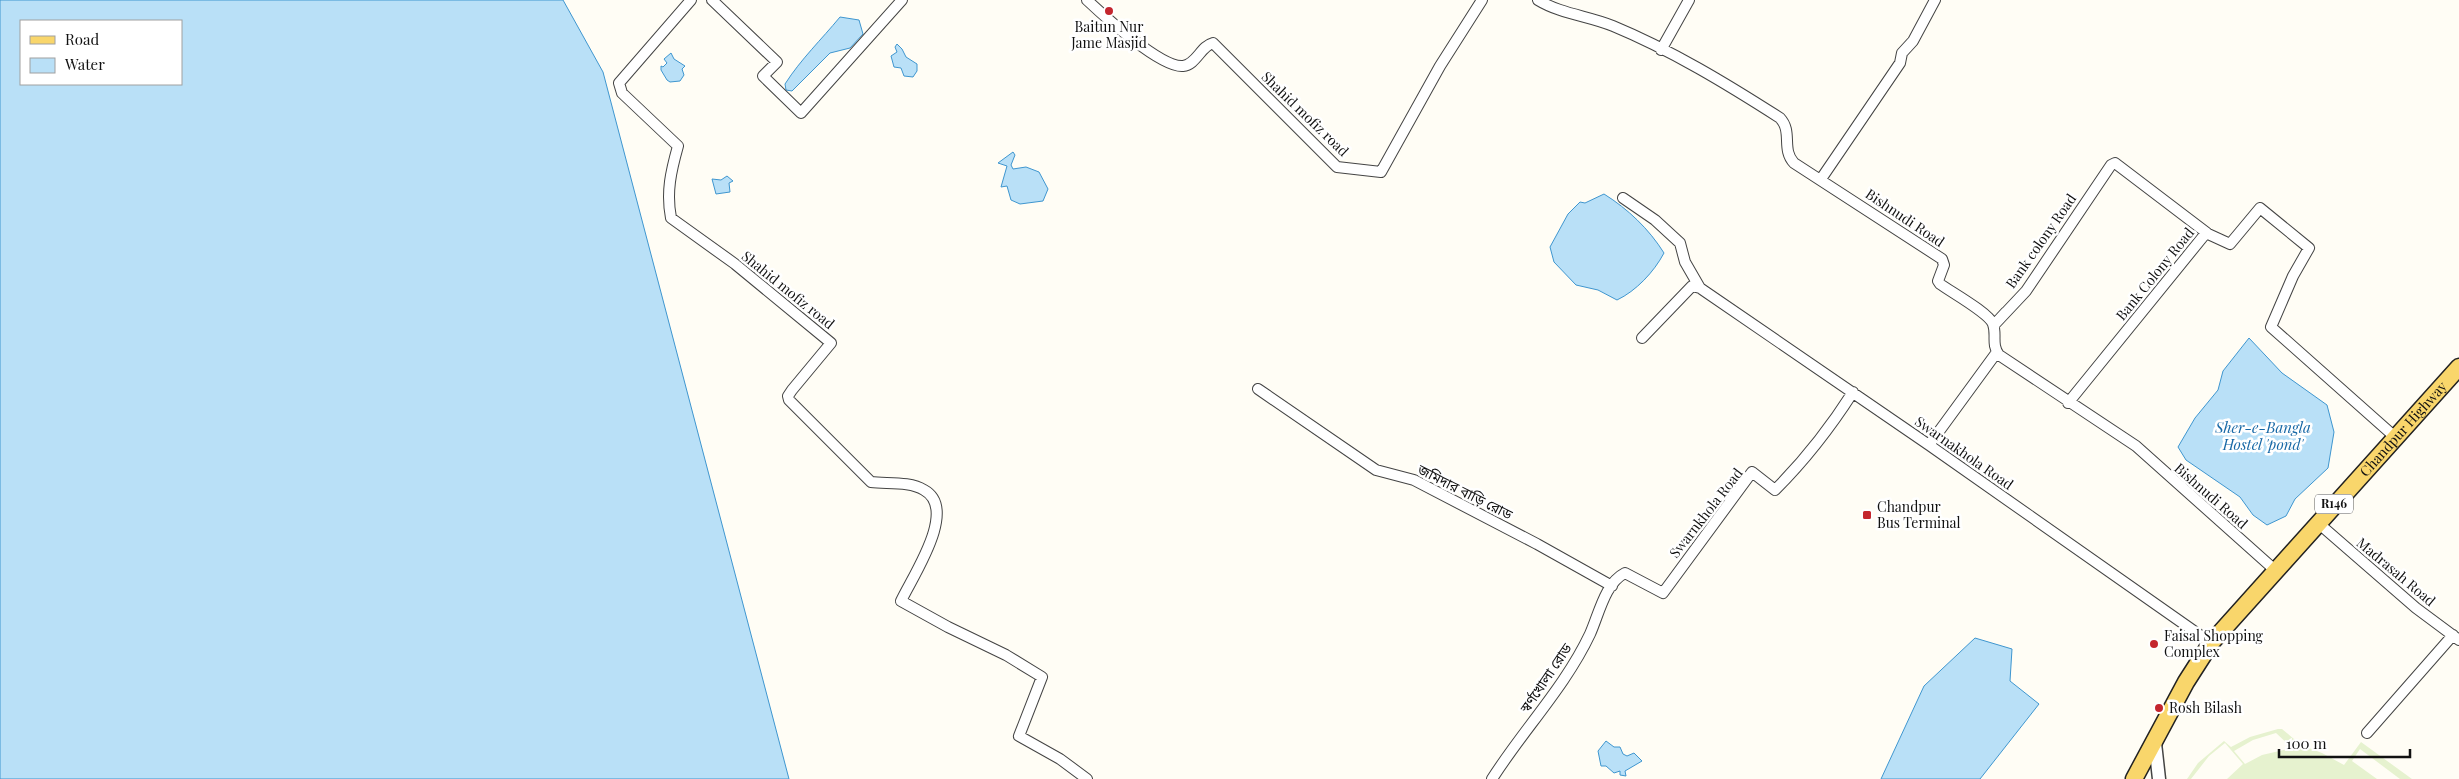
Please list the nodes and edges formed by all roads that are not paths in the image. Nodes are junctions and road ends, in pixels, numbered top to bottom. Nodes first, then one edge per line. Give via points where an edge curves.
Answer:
1 (691, 0) edge
2 (712, 0) edge
3 (902, 0) edge
4 (1087, 0) edge
5 (1482, 0) edge
6 (1538, 0) edge
7 (1689, 0) edge
8 (1935, 0) edge
9 (1661, 50) junction
10 (2121, 167) joint
11 (1821, 179) junction
12 (1624, 198) dead end
13 (2207, 233) junction
14 (1700, 288) junction
15 (2006, 312) dead end
16 (1994, 325) junction
17 (1642, 338) dead end
18 (1997, 352) junction
19 (2459, 367) edge
20 (1258, 389) dead end
21 (1853, 392) junction
22 (2068, 403) junction
23 (2395, 437) junction
24 (1929, 445) junction
25 (2317, 522) junction
26 (2276, 571) junction
27 (1612, 586) junction
28 (2456, 637) edge
29 (2211, 642) junction
30 (2367, 733) dead end
31 (2156, 742) junction
32 (2138, 776) edge
33 (1087, 779) edge
34 (1492, 779) edge
35 (2160, 779) edge

1 - 33 street, Shahid mofiz road via 619,83 622,93 678,146 669,177 671,218 735,264 831,343 792,390 789,400 871,482 912,485 932,495 938,504 924,560 901,601 1042,677 1019,736
2 - 3 street via 776,62 764,76 801,113
4 - 5 street, Shahid mofiz road via 1138,43 1166,61 1189,65 1208,44 1214,43 1337,167 1381,172 1440,66
6 - 9 street, Bishnudi Road via 1551,8 1613,26
7 - 9 street
8 - 11 street via 1913,41 1902,53 1900,63
9 - 11 street, Bishnudi Road via 1780,118 1787,129 1789,157
10 - 13 street, Bank Colony Road
10 - 16 street, Bank colony Road via 2115,163 2111,165 2026,291
11 - 16 street, Bishnudi Road via 1942,259 1940,284 1989,318
12 - 14 street via 1680,243 1685,262
13 - 22 street, Bank Colony Road
13 - 23 street, Bank Colony Road via 2230,244 2260,208 2310,248 2293,276 2271,327
14 - 17 street via 1692,286
14 - 21 street, Swarnakhola Road
15 - 16 street
16 - 18 street via 1993,341
18 - 22 street, Bishnudi Road
18 - 24 street
19 - 23 main road, Chandpur Highway / R146
20 - 27 street, জমিদার বাড়ি রোড via 1376,470 1414,480
21 - 24 street, Swarnakhola Road
21 - 27 street, Swarnkhola Road via 1830,427 1775,490 1752,472 1663,593 1625,573 1617,577
22 - 26 street, Bishnudi Road via 2136,446
23 - 25 main road, Chandpur Highway / R146
24 - 29 street, Swarnakhola Road
25 - 26 main road, Chandpur Highway / R146
25 - 28 street, Madrasah Road via 2416,608
26 - 29 main road, Chandpur Highway / R146
27 - 34 street, স্বর্ণখোলা রোড via 1580,653
28 - 30 street
29 - 31 main road, Chandpur Highway / R146 via 2186,682
31 - 32 main road, Chandpur Highway / R146
31 - 35 street

